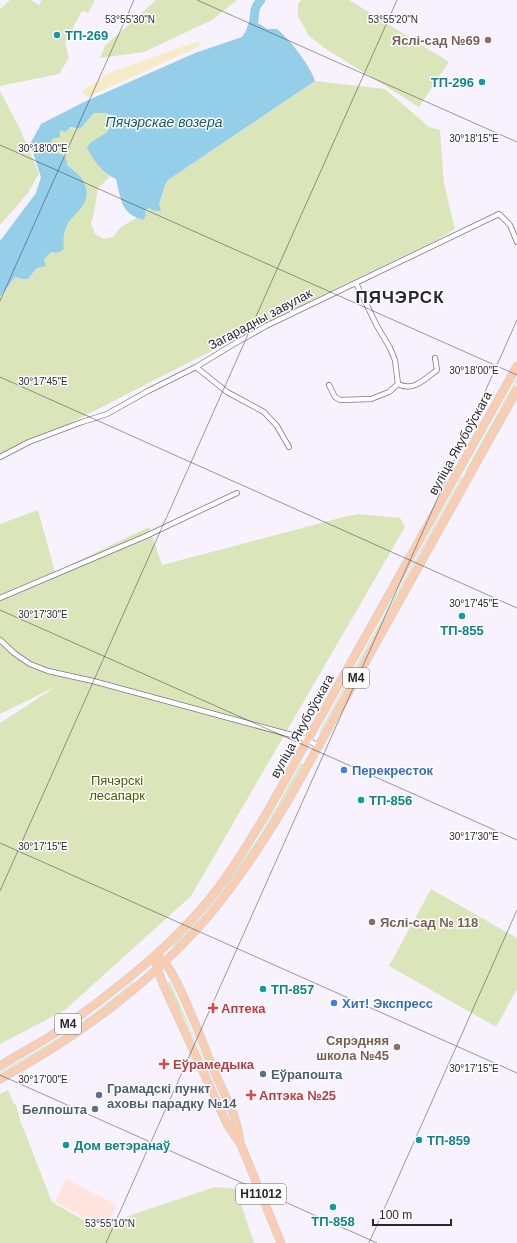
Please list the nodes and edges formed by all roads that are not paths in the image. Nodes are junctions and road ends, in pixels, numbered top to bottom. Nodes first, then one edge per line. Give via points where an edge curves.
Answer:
1 (517, 242) edge
2 (356, 283) junction
3 (436, 358) dead end
4 (517, 366) edge
5 (196, 367) junction
6 (329, 384) dead end
7 (398, 384) junction
8 (517, 390) edge
9 (289, 447) dead end
10 (0, 457) edge
11 (237, 493) dead end
12 (0, 598) edge
13 (0, 640) edge
14 (308, 740) junction
15 (318, 746) junction
16 (156, 956) junction
17 (165, 962) junction
18 (157, 968) junction
19 (0, 1066) edge
20 (212, 1067) junction
21 (204, 1071) junction
22 (0, 1079) edge
23 (241, 1145) junction
24 (281, 1243) edge

1 - 2 street, Загарадны завулак via 510,225 499,214
2 - 5 street, Загарадны завулак via 266,326
2 - 7 street via 395,360
3 - 7 street via 437,370 415,386 403,387
4 - 14 main road, вуліца Якубоўскага / М4
5 - 9 street via 227,392 264,412 277,426
5 - 10 street, Загарадны завулак via 107,414 28,442
6 - 7 street via 335,397 340,400 371,399 389,392
8 - 15 main road, вуліца Якубоўскага / М4
11 - 12 street via 146,536
13 - 14 street via 30,664 48,671
14 - 15 street
14 - 16 main road, вуліца Якубоўскага / М4 via 241,855 202,908
15 - 17 main road, вуліца Якубоўскага / М4 via 249,862 205,920
16 - 17 main road, Н11012
16 - 18 main road, Н11012
16 - 19 main road, М4 via 94,1006
17 - 18 main road, вуліца Якубоўскага / М4
17 - 20 main road, Н11012 via 174,977
18 - 21 main road, Н11012
18 - 22 main road, М4 via 83,1029
20 - 21 street
20 - 23 main road, Н11012 via 236,1120
21 - 23 main road, Н11012 via 227,1124
23 - 24 main road, Н11012

